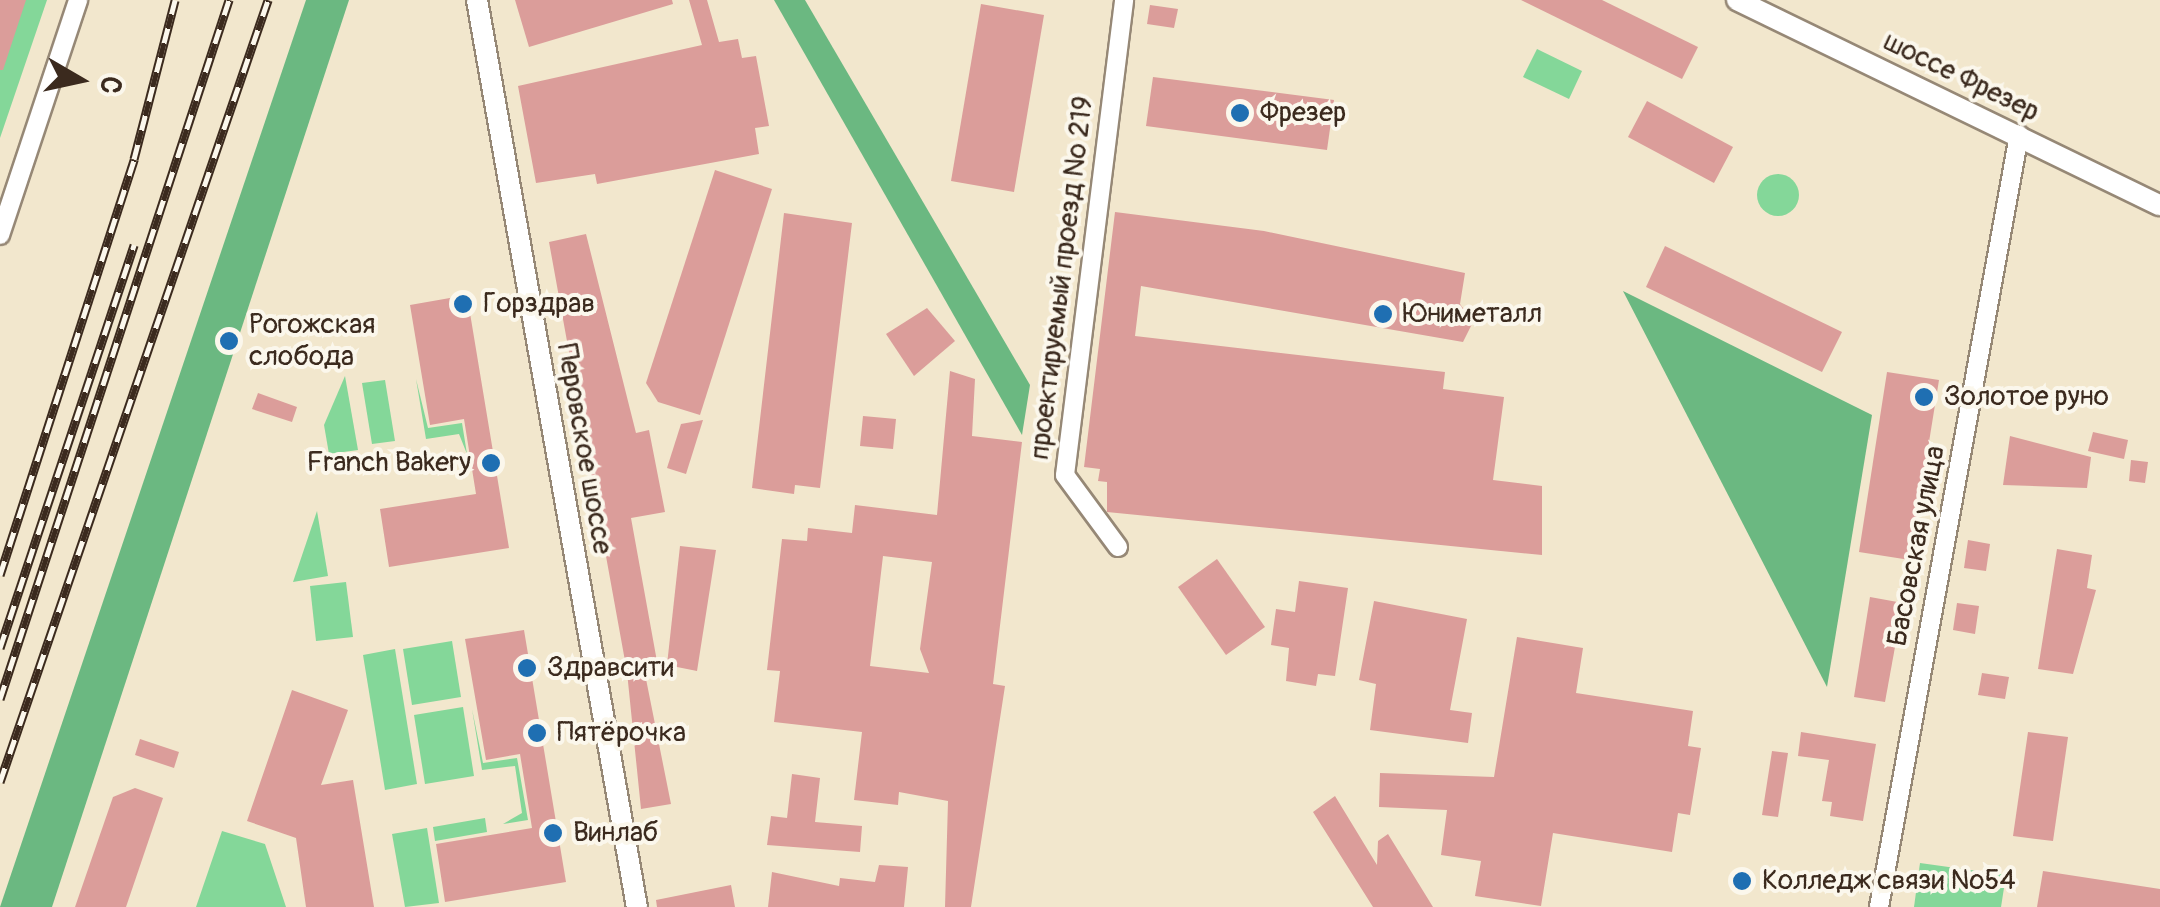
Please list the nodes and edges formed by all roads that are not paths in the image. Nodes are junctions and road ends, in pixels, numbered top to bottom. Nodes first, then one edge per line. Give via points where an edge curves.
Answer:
1 (78, 0) edge
2 (477, 0) edge
3 (1124, 0) edge
4 (1737, 0) edge
5 (2019, 135) junction
6 (2160, 204) edge
7 (0, 235) edge
8 (1118, 547) dead end
9 (637, 907) edge
10 (1879, 907) edge

1 - 7 street
2 - 9 street, Перовское шоссе
3 - 8 street, проектируемый проезд № 219 via 1065,474
4 - 5 street, шоссе Фрезер
5 - 6 street, шоссе Фрезер
5 - 10 street, Басовская улица

